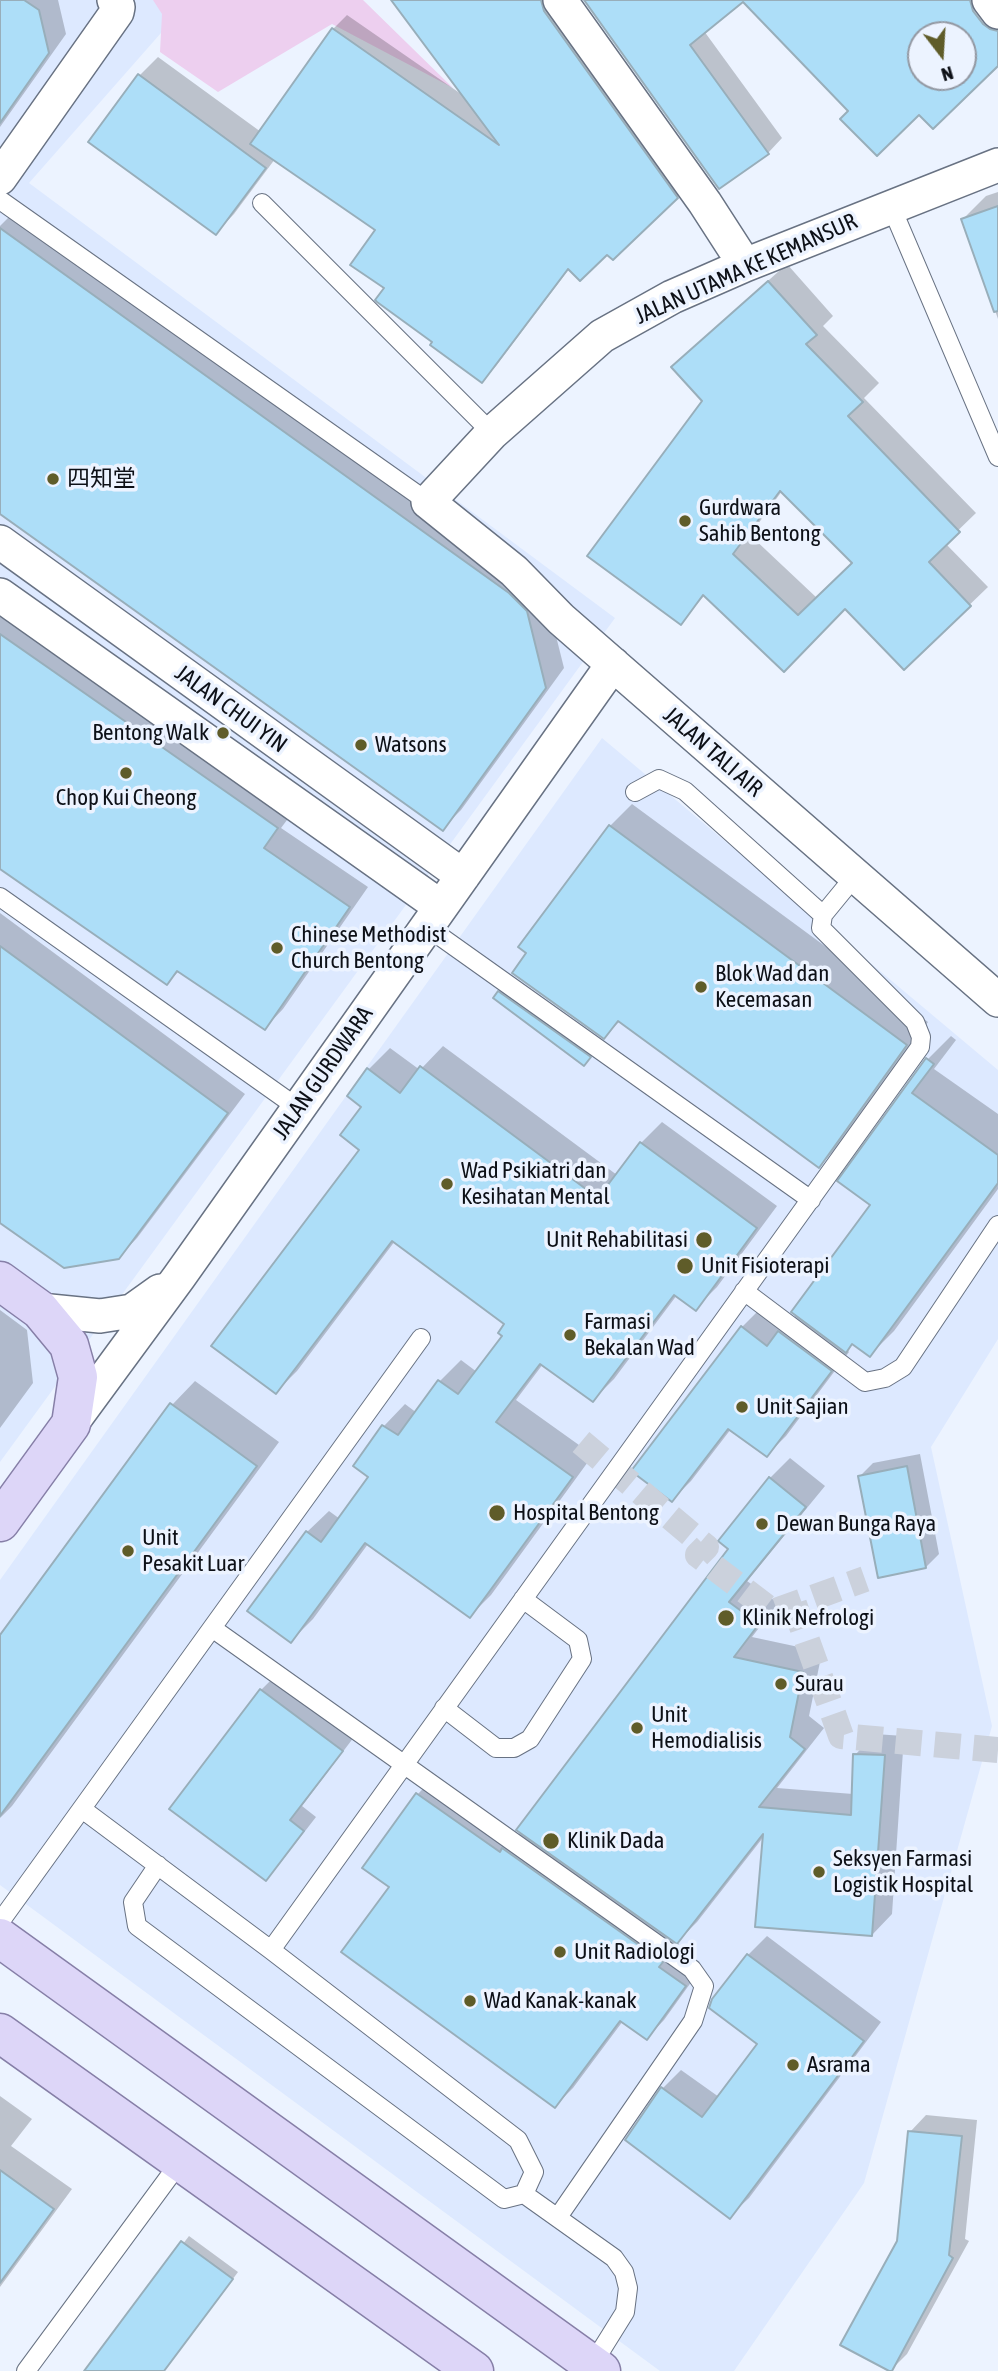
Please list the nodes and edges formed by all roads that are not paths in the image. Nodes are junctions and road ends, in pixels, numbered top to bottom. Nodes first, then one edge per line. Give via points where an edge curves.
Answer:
1 (114, 0) edge
2 (560, 0) edge
3 (989, 0) edge
4 (998, 12) edge
5 (998, 165) edge
6 (0, 178) edge
7 (0, 200) edge
8 (262, 203) dead end
9 (891, 205) junction
10 (745, 265) junction
11 (492, 433) junction
12 (998, 457) edge
13 (428, 502) junction
14 (0, 542) edge
15 (0, 595) edge
16 (613, 664) junction
17 (635, 792) dead end
18 (463, 876) junction
19 (855, 876) junction
20 (0, 897) edge
21 (824, 915) junction
22 (434, 917) junction
23 (998, 1000) edge
24 (298, 1108) junction
25 (811, 1200) junction
26 (998, 1225) edge
27 (179, 1276) junction
28 (0, 1281) edge
29 (744, 1291) junction
30 (40, 1310) junction
31 (421, 1338) dead end
32 (71, 1424) junction
33 (0, 1522) edge
34 (523, 1598) junction
35 (212, 1628) junction
36 (444, 1708) junction
37 (404, 1765) junction
38 (82, 1809) junction
39 (158, 1865) junction
40 (0, 1922) edge
41 (0, 1938) edge
42 (271, 1950) junction
43 (0, 2034) edge
44 (180, 2162) junction
45 (524, 2194) junction
46 (558, 2217) junction
47 (597, 2368) edge
48 (26, 2371) edge
49 (474, 2371) edge

1 - 6 street via 117,12
2 - 10 street
3 - 4 street
5 - 9 street, JALAN UTAMA KE KEMANSUR
7 - 13 lane
8 - 11 lane
9 - 10 street, JALAN UTAMA KE KEMANSUR
9 - 12 lane
10 - 11 street, JALAN UTAMA KE KEMANSUR via 672,297 602,336
11 - 13 street, JALAN UTAMA KE KEMANSUR
13 - 16 street, JALAN TALI AIR via 514,571
14 - 18 street, JALAN CHUI YIN
15 - 22 street, JALAN CHUI YIN
16 - 18 street, JALAN GURDWARA
16 - 19 street, JALAN TALI AIR
17 - 21 lane via 659,779 685,790
18 - 22 street, JALAN GURDWARA
19 - 21 lane
19 - 23 street, JALAN TALI AIR
20 - 24 lane
21 - 25 lane via 821,929 915,1022 921,1037 920,1047
22 - 24 street, JALAN GURDWARA
22 - 25 lane
24 - 27 street, JALAN GURDWARA
25 - 29 lane
26 - 29 lane via 903,1367 886,1378 865,1382
27 - 30 street via 132,1311 100,1316
27 - 32 street, JALAN GURDWARA
28 - 30 main road
29 - 34 lane
30 - 32 main road via 69,1345 78,1377
31 - 35 lane
32 - 33 main road
34 - 36 lane
34 - 36 lane via 578,1640 582,1659 530,1739 514,1748 496,1748
35 - 37 lane
35 - 38 lane
36 - 37 lane
37 - 42 lane
37 - 46 lane via 692,1969 704,1986 693,2021
38 - 39 lane
38 - 40 lane
39 - 42 lane
39 - 45 lane via 133,1902 137,1926 504,2199
41 - 47 main road
42 - 45 lane via 518,2140 534,2172
43 - 44 main road
44 - 48 lane
44 - 49 main road
45 - 46 lane
46 - 47 lane via 614,2258 624,2272 628,2288 625,2312

